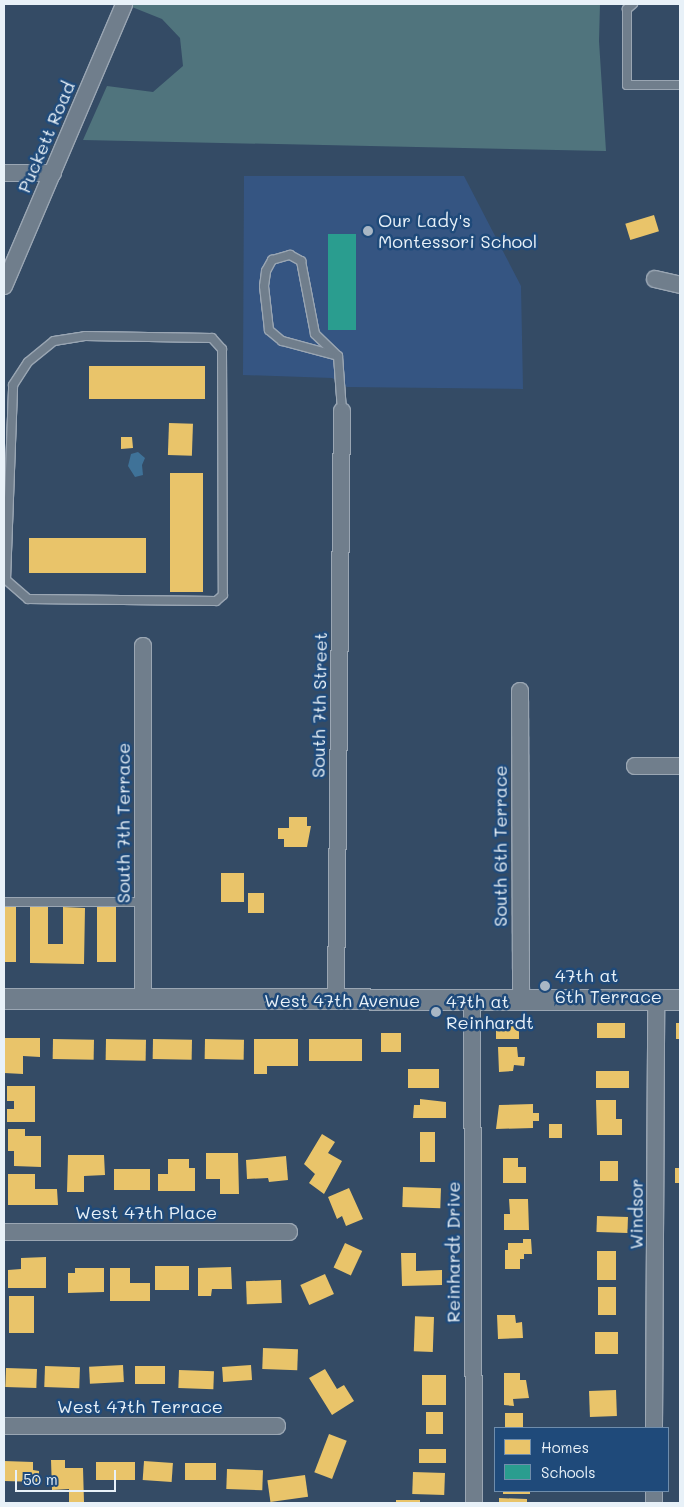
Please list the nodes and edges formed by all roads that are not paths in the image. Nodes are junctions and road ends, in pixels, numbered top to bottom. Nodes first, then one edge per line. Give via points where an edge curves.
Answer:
1 (124, 4) edge
2 (633, 4) edge
3 (680, 85) edge
4 (4, 173) edge
5 (53, 173) junction
6 (655, 279) dead end
7 (680, 285) edge
8 (4, 286) edge
9 (338, 356) junction
10 (342, 411) joint
11 (5, 534) edge
12 (5, 580) edge
13 (143, 646) dead end
14 (520, 691) dead end
15 (635, 766) dead end
16 (680, 766) edge
17 (4, 902) edge
18 (143, 902) junction
19 (4, 999) edge
20 (143, 999) junction
21 (336, 999) junction
22 (472, 1000) junction
23 (656, 1000) junction
24 (680, 1000) edge
25 (521, 1001) junction
26 (4, 1232) edge
27 (289, 1232) dead end
28 (4, 1426) edge
29 (277, 1426) dead end
30 (654, 1427) edge
31 (474, 1503) edge

1 - 5 street, Puckett Road
2 - 3 lane via 627,9 627,85
4 - 5 street
5 - 8 street, Puckett Road
6 - 7 street
9 - 9 lane via 315,334 301,262 290,255 272,260 264,286 269,330 282,341
9 - 10 lane
10 - 21 street, South 7th Street
11 - 12 lane
11 - 12 lane via 10,397 13,385 28,362 54,341 85,336 212,338 222,349 224,595 216,601 28,599
13 - 18 street, South 7th Terrace
14 - 25 street, South 6th Terrace
15 - 16 street
17 - 18 lane
18 - 20 street, South 7th Terrace
19 - 20 street, West 47th Avenue
20 - 21 street, West 47th Avenue
21 - 22 street, West 47th Avenue
22 - 25 street, West 47th Avenue
22 - 31 street, Reinhardt Drive
23 - 24 street, West 47th Avenue
23 - 25 street, West 47th Avenue
23 - 30 street, Windsor
26 - 27 street, West 47th Place
28 - 29 street, West 47th Terrace

